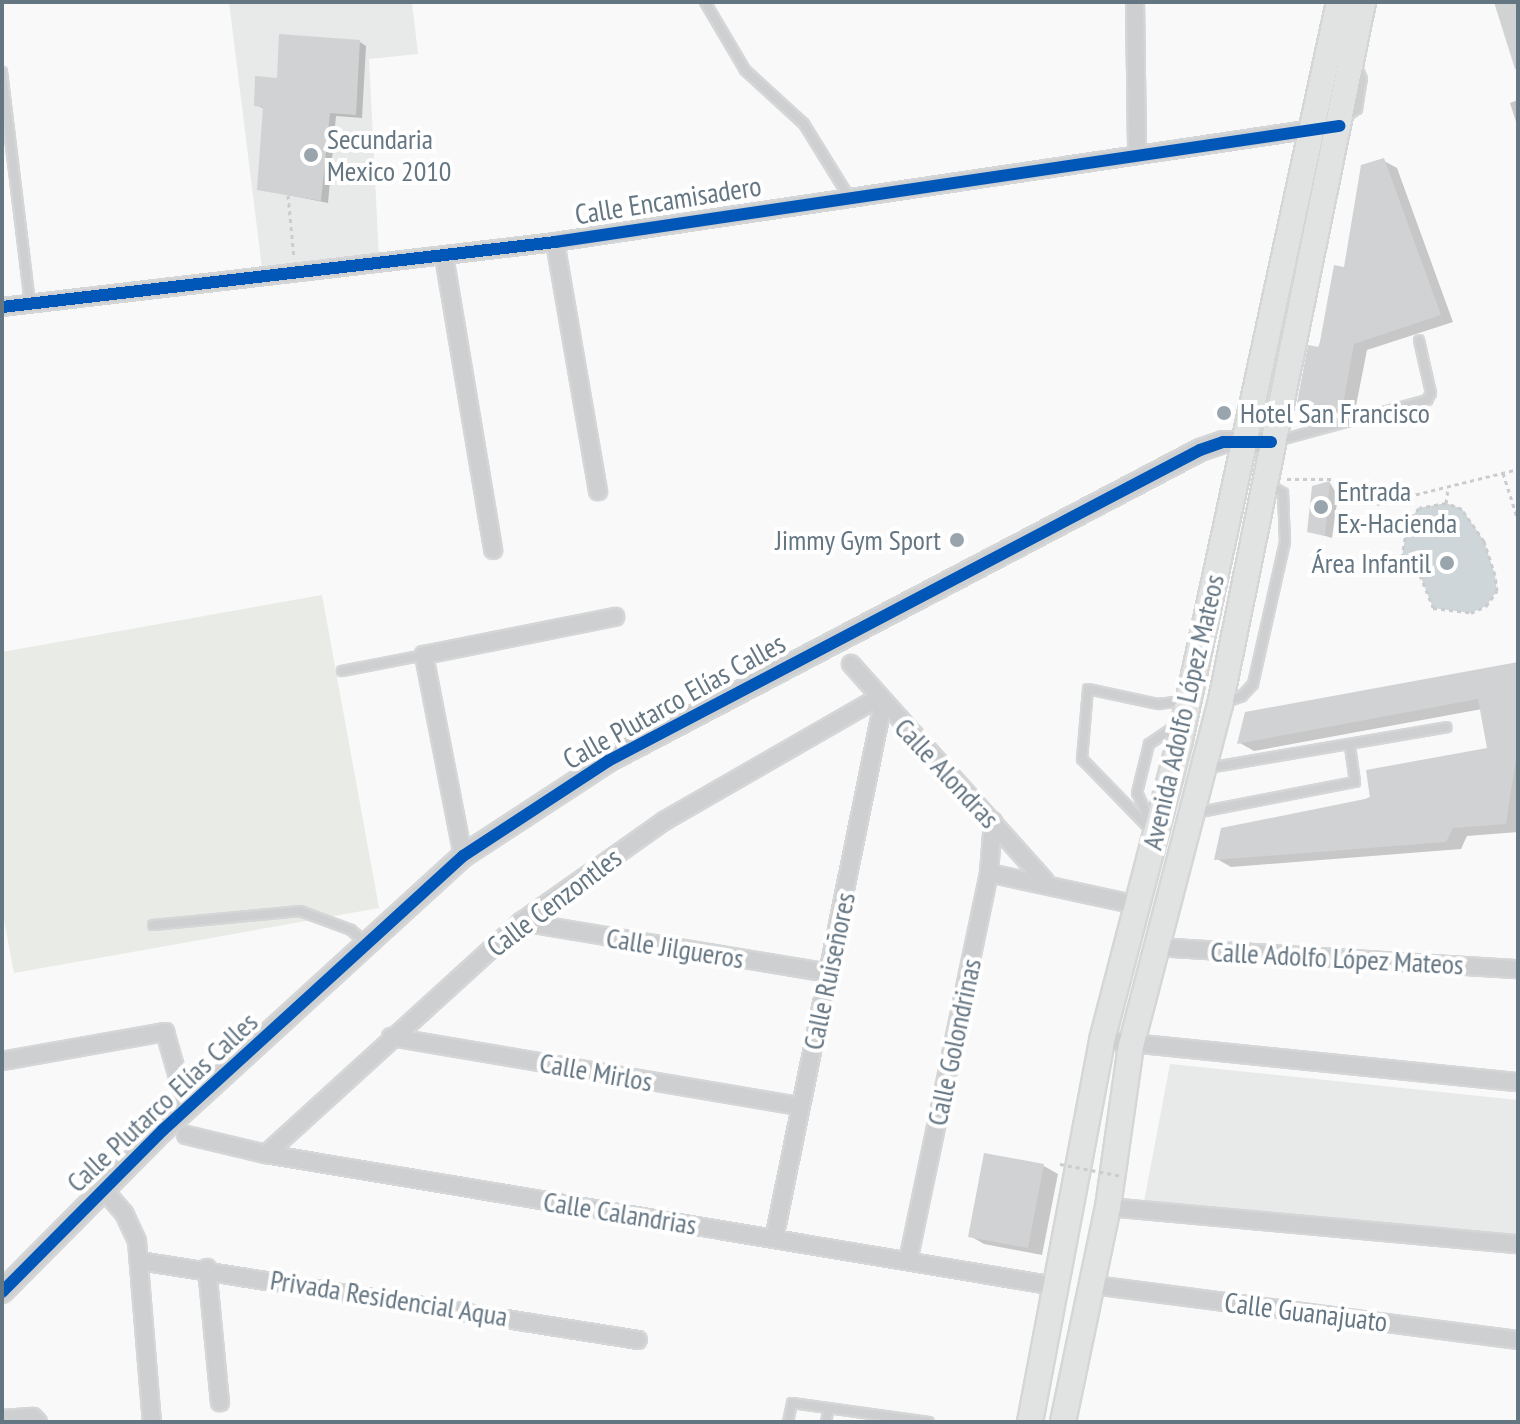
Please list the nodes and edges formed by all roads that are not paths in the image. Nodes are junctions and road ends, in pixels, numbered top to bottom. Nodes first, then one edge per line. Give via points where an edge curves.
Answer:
1 (705, 2) edge
2 (1135, 2) edge
3 (1339, 2) edge
4 (1363, 2) edge
5 (2, 72) edge
6 (1331, 125) junction
7 (1137, 154) junction
8 (849, 198) junction
9 (555, 242) junction
10 (444, 256) junction
11 (30, 303) junction
12 (2, 307) edge
13 (1419, 340) dead end
14 (1244, 440) junction
15 (1271, 442) junction
16 (1263, 482) junction
17 (598, 491) dead end
18 (493, 550) dead end
19 (615, 617) dead end
20 (424, 655) junction
21 (851, 664) dead end
22 (342, 671) dead end
23 (880, 700) junction
24 (1220, 705) junction
25 (1184, 720) junction
26 (1447, 727) dead end
27 (1350, 745) junction
28 (1206, 757) junction
29 (1190, 814) junction
30 (993, 821) junction
31 (1155, 834) junction
32 (463, 856) junction
33 (989, 873) junction
34 (1045, 881) junction
35 (1137, 905) junction
36 (521, 922) junction
37 (153, 925) dead end
38 (367, 944) junction
39 (1156, 947) junction
40 (1518, 969) edge
41 (829, 973) junction
42 (391, 1037) junction
43 (1102, 1040) junction
44 (1131, 1046) junction
45 (2, 1061) edge
46 (1518, 1082) edge
47 (800, 1106) junction
48 (187, 1108) junction
49 (186, 1135) dead end
50 (266, 1154) junction
51 (103, 1189) junction
52 (1108, 1207) junction
53 (774, 1239) junction
54 (1518, 1244) edge
55 (140, 1261) junction
56 (908, 1261) junction
57 (207, 1268) junction
58 (1094, 1285) junction
59 (1055, 1286) junction
60 (2, 1292) edge
61 (638, 1340) dead end
62 (1518, 1340) edge
63 (220, 1402) dead end
64 (829, 1408) junction
65 (868, 1418) edge
66 (2, 1419) edge
67 (900, 1420) edge
68 (38, 1422) edge
69 (152, 1422) edge
70 (788, 1422) edge
71 (826, 1422) edge
72 (929, 1422) edge
73 (1030, 1422) edge
74 (1063, 1422) edge

1 - 8 lane via 745,70 804,124
2 - 7 street
3 - 6 main road, Avenida Adolfo López Mateos
4 - 6 main road, Avenida Adolfo López Mateos via 1353,57
5 - 11 lane
6 - 7 street, Calle Encamisadero
6 - 14 main road, Avenida Adolfo López Mateos
6 - 15 main road, Avenida Adolfo López Mateos
7 - 8 street, Calle Encamisadero
8 - 9 street, Calle Encamisadero
9 - 10 street, Calle Encamisadero
9 - 17 street
10 - 11 street, Calle Encamisadero
10 - 18 street
11 - 12 street, Calle Encamisadero
13 - 15 lane via 1431,393 1427,400
14 - 15 street, Calle Plutarco Elías Calles
14 - 25 main road, Avenida Adolfo López Mateos
14 - 32 street, Calle Plutarco Elías Calles via 1200,450 803,657 608,761
15 - 16 main road, Avenida Adolfo López Mateos
16 - 24 main road, Avenida Adolfo López Mateos
16 - 24 lane via 1283,493 1285,542 1253,684 1242,696
19 - 20 street
20 - 22 lane
20 - 32 street
21 - 23 street, Calle Alondras
23 - 30 street, Calle Alondras
23 - 36 street, Calle Cenzontles via 664,821
23 - 41 street, Calle Ruiseñores
24 - 28 main road, Avenida Adolfo López Mateos
25 - 28 main road
25 - 31 main road, Avenida Adolfo López Mateos
25 - 31 lane via 1158,704 1088,689 1082,759
26 - 27 lane
27 - 28 lane
27 - 29 lane via 1355,782
28 - 29 main road, Avenida Adolfo López Mateos
29 - 39 main road, Avenida Adolfo López Mateos
30 - 33 street, Calle Golondrinas
30 - 34 street, Calle Alondras
31 - 35 main road, Avenida Adolfo López Mateos
32 - 38 street, Calle Plutarco Elías Calles
33 - 34 street
33 - 56 street, Calle Golondrinas
34 - 35 street
35 - 43 main road, Avenida Adolfo López Mateos
36 - 41 street, Calle Jilgueros
36 - 42 street, Calle Cenzontles
37 - 38 lane via 300,911 351,930
38 - 48 street, Calle Plutarco Elías Calles
39 - 40 street, Calle Adolfo López Mateos
39 - 44 main road, Avenida Adolfo López Mateos
41 - 47 street, Calle Ruiseñores
42 - 47 street, Calle Mirlos
42 - 50 street, Calle Cenzontles
43 - 44 street
43 - 59 main road, Avenida Adolfo López Mateos
44 - 46 street
44 - 52 main road, Avenida Adolfo López Mateos
45 - 48 street via 165,1032
47 - 53 street, Calle Ruiseñores
48 - 51 street, Calle Plutarco Elías Calles
49 - 50 street, Calle Calandrias
50 - 53 street, Calle Calandrias
51 - 55 street via 131,1226
51 - 60 street, Calle Plutarco Elías Calles
52 - 54 street
52 - 58 main road, Avenida Adolfo López Mateos
53 - 56 street, Calle Calandrias
55 - 57 street, Privada Residencial Aqua
55 - 69 street
56 - 59 street, Calle Calandrias
57 - 61 street, Privada Residencial Aqua
57 - 63 street
58 - 62 street, Calle Guanajuato
58 - 74 main road, Avenida Adolfo López Mateos
59 - 73 main road, Avenida Adolfo López Mateos
64 - 65 lane
64 - 70 lane via 792,1403
64 - 71 lane
65 - 67 lane
66 - 68 street via 33,1417
67 - 72 lane

